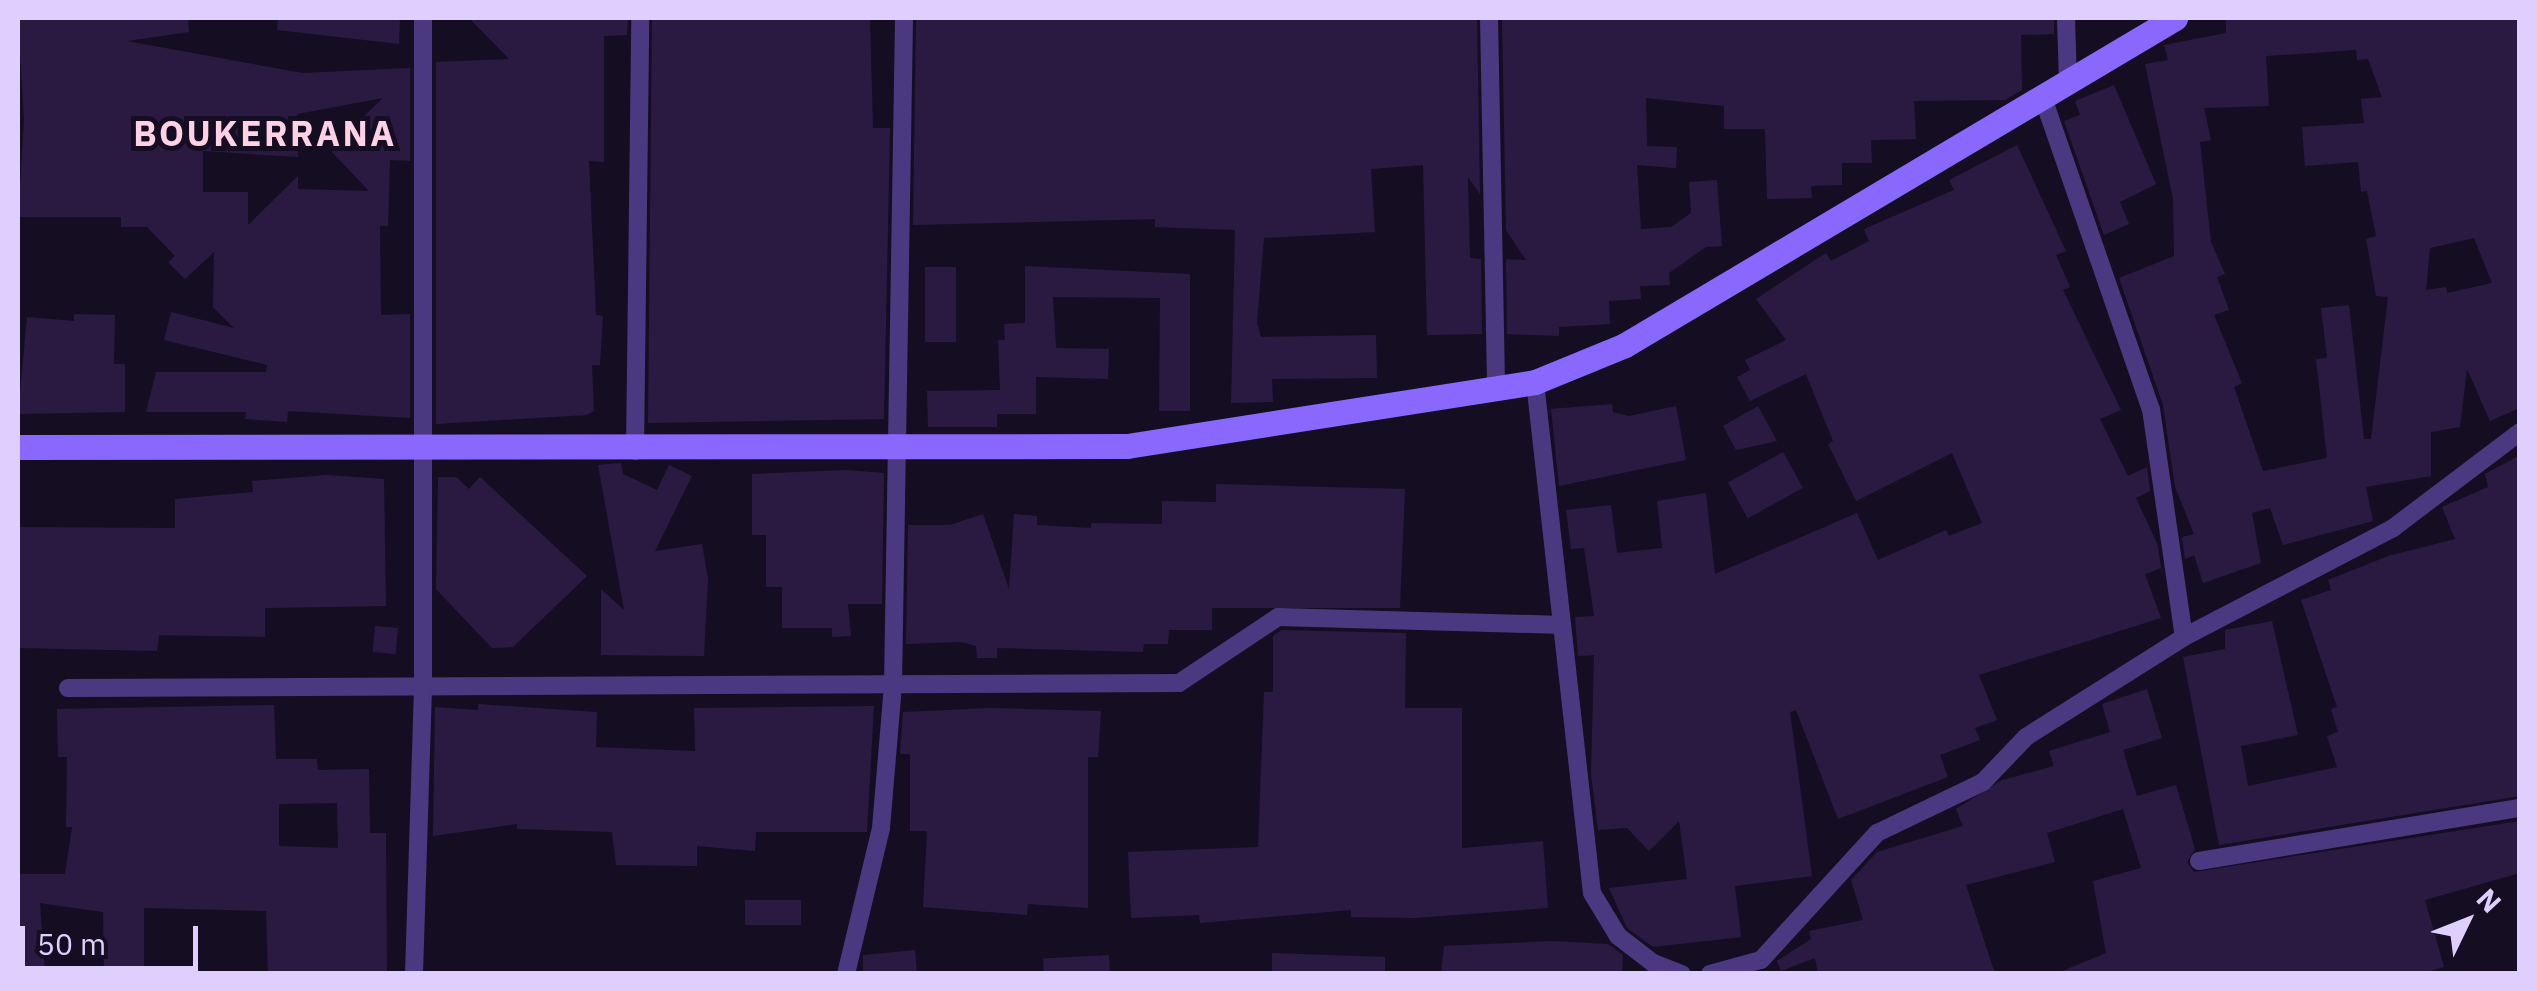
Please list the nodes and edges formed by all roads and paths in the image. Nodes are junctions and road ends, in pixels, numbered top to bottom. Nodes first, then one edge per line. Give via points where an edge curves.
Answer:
1 (423, 18) edge
2 (640, 18) edge
3 (904, 18) edge
4 (1490, 18) edge
5 (2066, 18) edge
6 (2175, 18) edge
7 (2068, 80) junction
8 (2042, 96) junction
9 (1535, 382) junction
10 (1496, 389) junction
11 (2520, 432) edge
12 (18, 447) edge
13 (424, 449) junction
14 (635, 450) junction
15 (894, 450) junction
16 (1562, 625) junction
17 (2184, 637) junction
18 (893, 684) junction
19 (423, 686) junction
20 (68, 688) dead end
21 (2520, 808) edge
22 (2199, 860) dead end
23 (1762, 967) edge
24 (414, 974) edge
25 (846, 974) edge
26 (1682, 974) edge
27 (1710, 974) edge

1 - 13 street
2 - 14 street
3 - 15 street
4 - 10 street
5 - 7 street
6 - 7 street
7 - 8 street
8 - 9 street via 1625,345
8 - 17 street via 2152,409
9 - 10 street
9 - 16 street
10 - 15 street via 1127,446
11 - 17 street via 2393,528
12 - 13 street
13 - 14 street
13 - 19 street
14 - 15 street
15 - 18 street
16 - 18 street via 1278,618 1179,683
16 - 26 street via 1592,893 1618,936
17 - 23 street via 2026,737 1983,782 1877,833
18 - 19 street
18 - 25 street via 882,828
19 - 20 street
19 - 24 street
21 - 22 street
23 - 27 street

